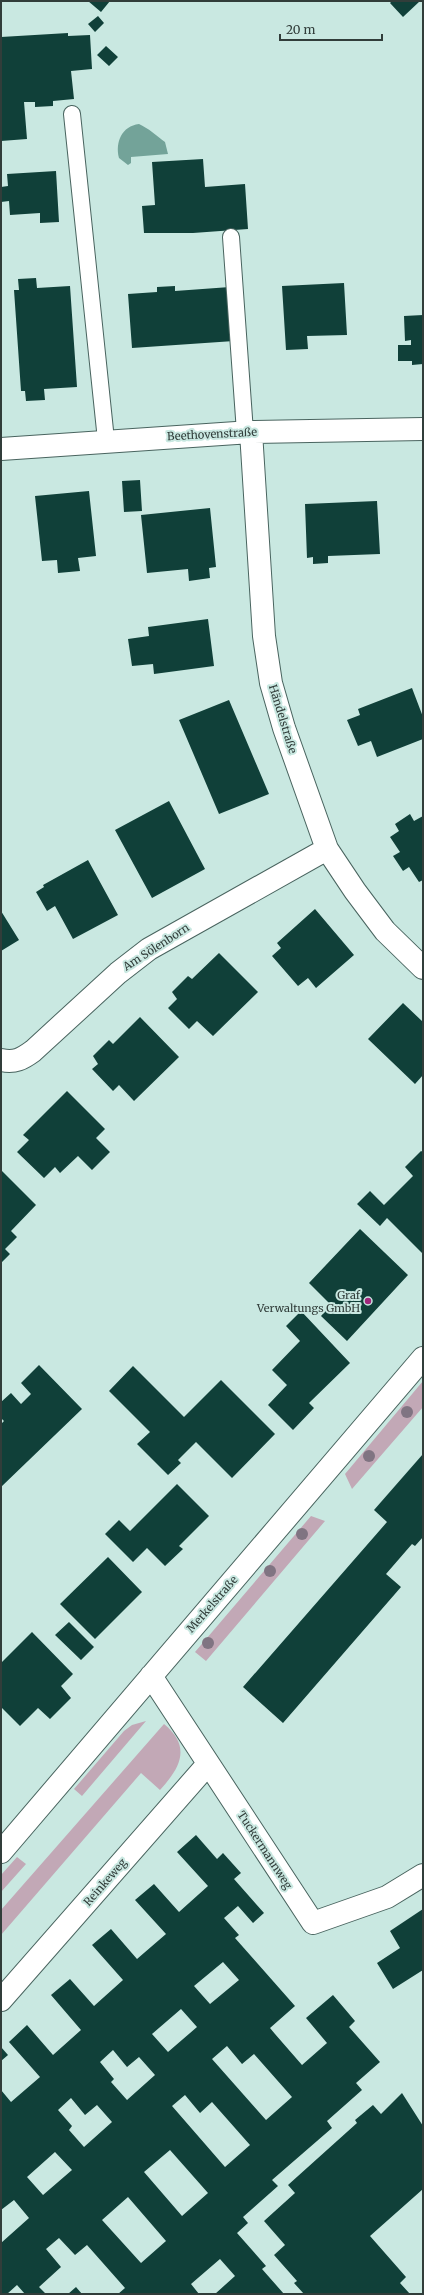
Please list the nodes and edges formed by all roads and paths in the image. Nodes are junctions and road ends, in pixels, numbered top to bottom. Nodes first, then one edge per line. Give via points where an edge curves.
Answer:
1 (72, 114) dead end
2 (231, 237) dead end
3 (423, 429) edge
4 (248, 432) junction
5 (106, 440) junction
6 (1, 449) edge
7 (327, 848) junction
8 (423, 968) edge
9 (1, 1060) edge
10 (423, 1358) edge
11 (150, 1676) junction
12 (208, 1764) junction
13 (1, 1852) edge
14 (423, 1875) edge
15 (1, 2000) edge

1 - 5 lane
2 - 4 lane
3 - 4 street, Beethovenstraße
4 - 5 street, Beethovenstraße
4 - 7 street, Händelstraße via 264,636 271,683 284,728
5 - 6 street, Beethovenstraße
7 - 8 street, Händelstraße via 354,891 385,931
7 - 9 street, Am Sölenborn via 149,949 118,973 33,1051 21,1059 10,1062
10 - 11 street, Merkelstraße
11 - 12 street, Tuckermannweg
11 - 13 street, Merkelstraße
12 - 14 street, Tuckermannweg via 313,1923 387,1897
12 - 15 street, Reinkeweg

